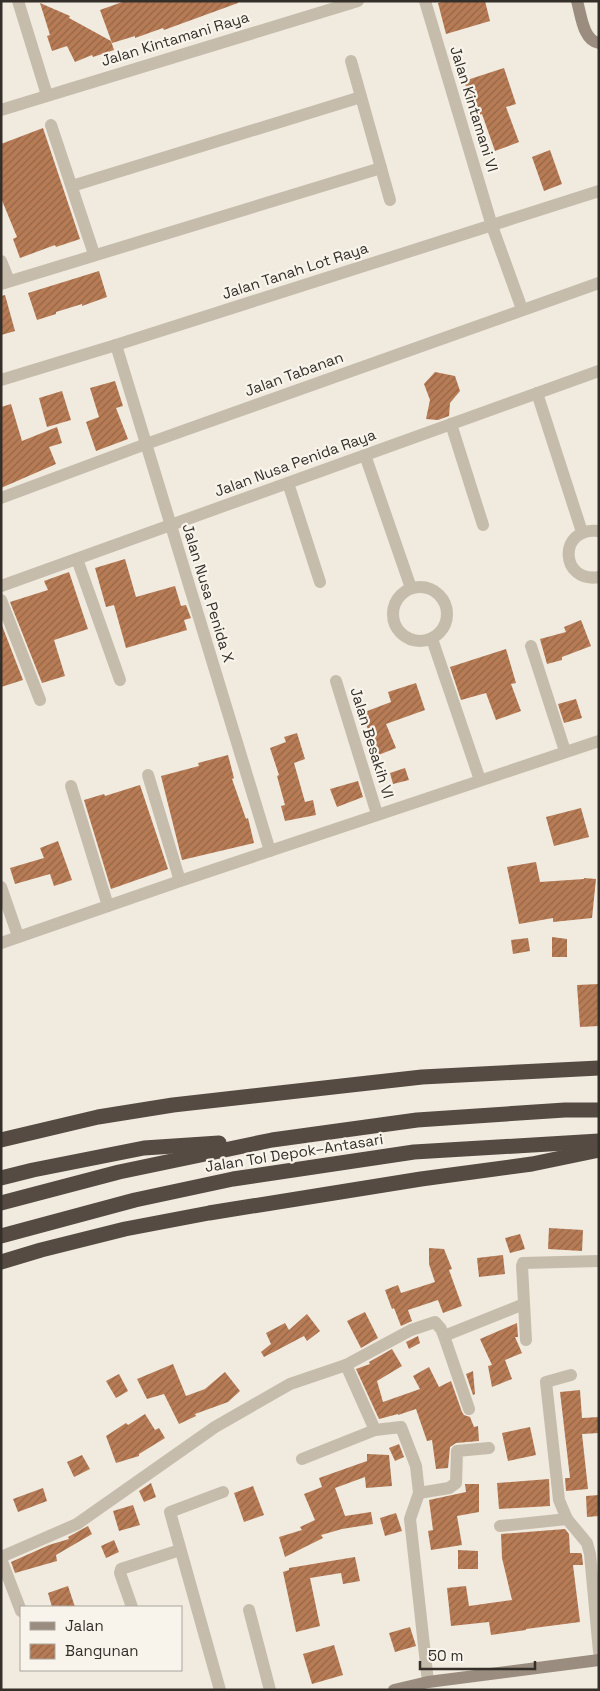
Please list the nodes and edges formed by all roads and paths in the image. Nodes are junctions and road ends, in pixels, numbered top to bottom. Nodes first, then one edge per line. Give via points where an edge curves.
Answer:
1 (18, 1) edge
2 (358, 1) edge
3 (425, 1) edge
4 (577, 1) edge
5 (599, 43) edge
6 (351, 61) dead end
7 (47, 94) junction
8 (361, 97) junction
9 (1, 110) edge
10 (51, 125) dead end
11 (381, 168) junction
12 (72, 186) junction
13 (599, 190) edge
14 (390, 200) dead end
15 (492, 226) junction
16 (94, 254) junction
17 (1, 261) edge
18 (599, 282) edge
19 (5, 283) edge
20 (522, 309) junction
21 (116, 345) junction
22 (599, 371) edge
23 (1, 380) edge
24 (538, 393) junction
25 (451, 424) junction
26 (146, 444) junction
27 (365, 456) junction
28 (288, 483) junction
29 (1, 498) edge
30 (483, 525) dead end
31 (171, 526) junction
32 (599, 530) edge
33 (582, 532) junction
34 (77, 559) junction
35 (599, 577) edge
36 (320, 582) dead end
37 (1, 586) edge
38 (411, 588) junction
39 (1, 600) edge
40 (432, 639) junction
41 (531, 646) dead end
42 (120, 680) dead end
43 (336, 681) dead end
44 (40, 700) dead end
45 (599, 741) edge
46 (565, 751) junction
47 (148, 775) dead end
48 (480, 780) junction
49 (71, 786) dead end
50 (377, 814) junction
51 (270, 850) junction
52 (180, 881) junction
53 (1, 887) edge
54 (108, 906) junction
55 (18, 936) junction
56 (1, 943) edge
57 (599, 1068) edge
58 (599, 1110) edge
59 (1, 1140) edge
60 (272, 1140) junction
61 (599, 1141) edge
62 (599, 1150) edge
63 (1, 1178) edge
64 (1, 1203) edge
65 (1, 1236) edge
66 (599, 1261) edge
67 (1, 1262) edge
68 (524, 1304) junction
69 (444, 1336) junction
70 (526, 1340) dead end
71 (346, 1365) junction
72 (571, 1375) dead end
73 (469, 1409) dead end
74 (375, 1430) junction
75 (489, 1448) dead end
76 (302, 1459) dead end
77 (222, 1492) dead end
78 (418, 1493) junction
79 (568, 1519) junction
80 (500, 1526) dead end
81 (180, 1550) junction
82 (1, 1558) edge
83 (132, 1606) edge
84 (20, 1608) edge
85 (249, 1610) dead end
86 (599, 1652) edge
87 (599, 1660) edge
88 (436, 1684) edge
89 (220, 1690) edge
90 (270, 1690) edge
91 (394, 1690) edge

1 - 7 street
2 - 7 street, Jalan Kintamani Raya
3 - 15 street, Jalan Kintamani VI
4 - 5 street via 587,36
6 - 8 street
7 - 9 street, Jalan Kintamani Raya
8 - 11 street
8 - 12 street
10 - 12 street
11 - 14 street
11 - 16 street
12 - 16 street
13 - 15 street, Jalan Tanah Lot Raya
15 - 20 street, Jalan Kintamani VI
15 - 21 street, Jalan Tanah Lot Raya
16 - 19 street
17 - 19 street
18 - 20 street, Jalan Tabanan
20 - 26 street, Jalan Tabanan
21 - 23 street, Jalan Tanah Lot Raya
21 - 26 street, Jalan Nusa Penida X
22 - 24 street, Jalan Nusa Penida Raya
24 - 25 street, Jalan Nusa Penida Raya
24 - 33 street
25 - 27 street, Jalan Nusa Penida Raya
25 - 30 street
26 - 29 street, Jalan Tabanan
26 - 31 street, Jalan Nusa Penida X
27 - 28 street, Jalan Nusa Penida Raya
27 - 38 street
28 - 31 street, Jalan Nusa Penida Raya
28 - 36 street
31 - 34 street, Jalan Nusa Penida Raya
31 - 51 street, Jalan Nusa Penida X
32 - 33 street
33 - 35 street via 571,541 570,563 585,578
34 - 37 street, Jalan Nusa Penida Raya
34 - 42 street
38 - 40 street via 427,588 445,604 446,620
38 - 40 street via 402,593 394,605 396,629 412,641
39 - 44 street
40 - 48 street
41 - 46 street
43 - 50 street, Jalan Besakih VI
45 - 46 street
46 - 48 street
47 - 52 street
48 - 50 street
49 - 54 street
50 - 51 street
51 - 52 street
52 - 54 street
53 - 55 street
54 - 55 street
55 - 56 street
57 - 59 highway via 422,1078 173,1105 98,1117
58 - 60 highway, Jalan Tol Depok–Antasari via 417,1120
60 - 63 highway via 144,1148
60 - 64 highway, Jalan Tol Depok–Antasari via 119,1172
61 - 65 highway, Jalan Tol Depok–Antasari via 414,1152 233,1179 135,1200
62 - 67 highway via 532,1164 209,1213 125,1229
66 - 68 street via 523,1263
68 - 69 street
68 - 70 street
69 - 71 street via 435,1322 411,1330
69 - 73 street
71 - 74 street
71 - 82 street via 290,1384 215,1427 77,1524
72 - 79 street via 546,1382 559,1500
74 - 76 street
74 - 78 street via 401,1428 416,1466
75 - 78 street via 457,1451 456,1483 449,1488
77 - 81 street via 170,1512
78 - 88 street via 410,1519
79 - 80 street
79 - 86 street via 588,1543
81 - 83 street via 121,1569
81 - 89 street
82 - 84 street
85 - 90 street
87 - 88 street
88 - 91 street

